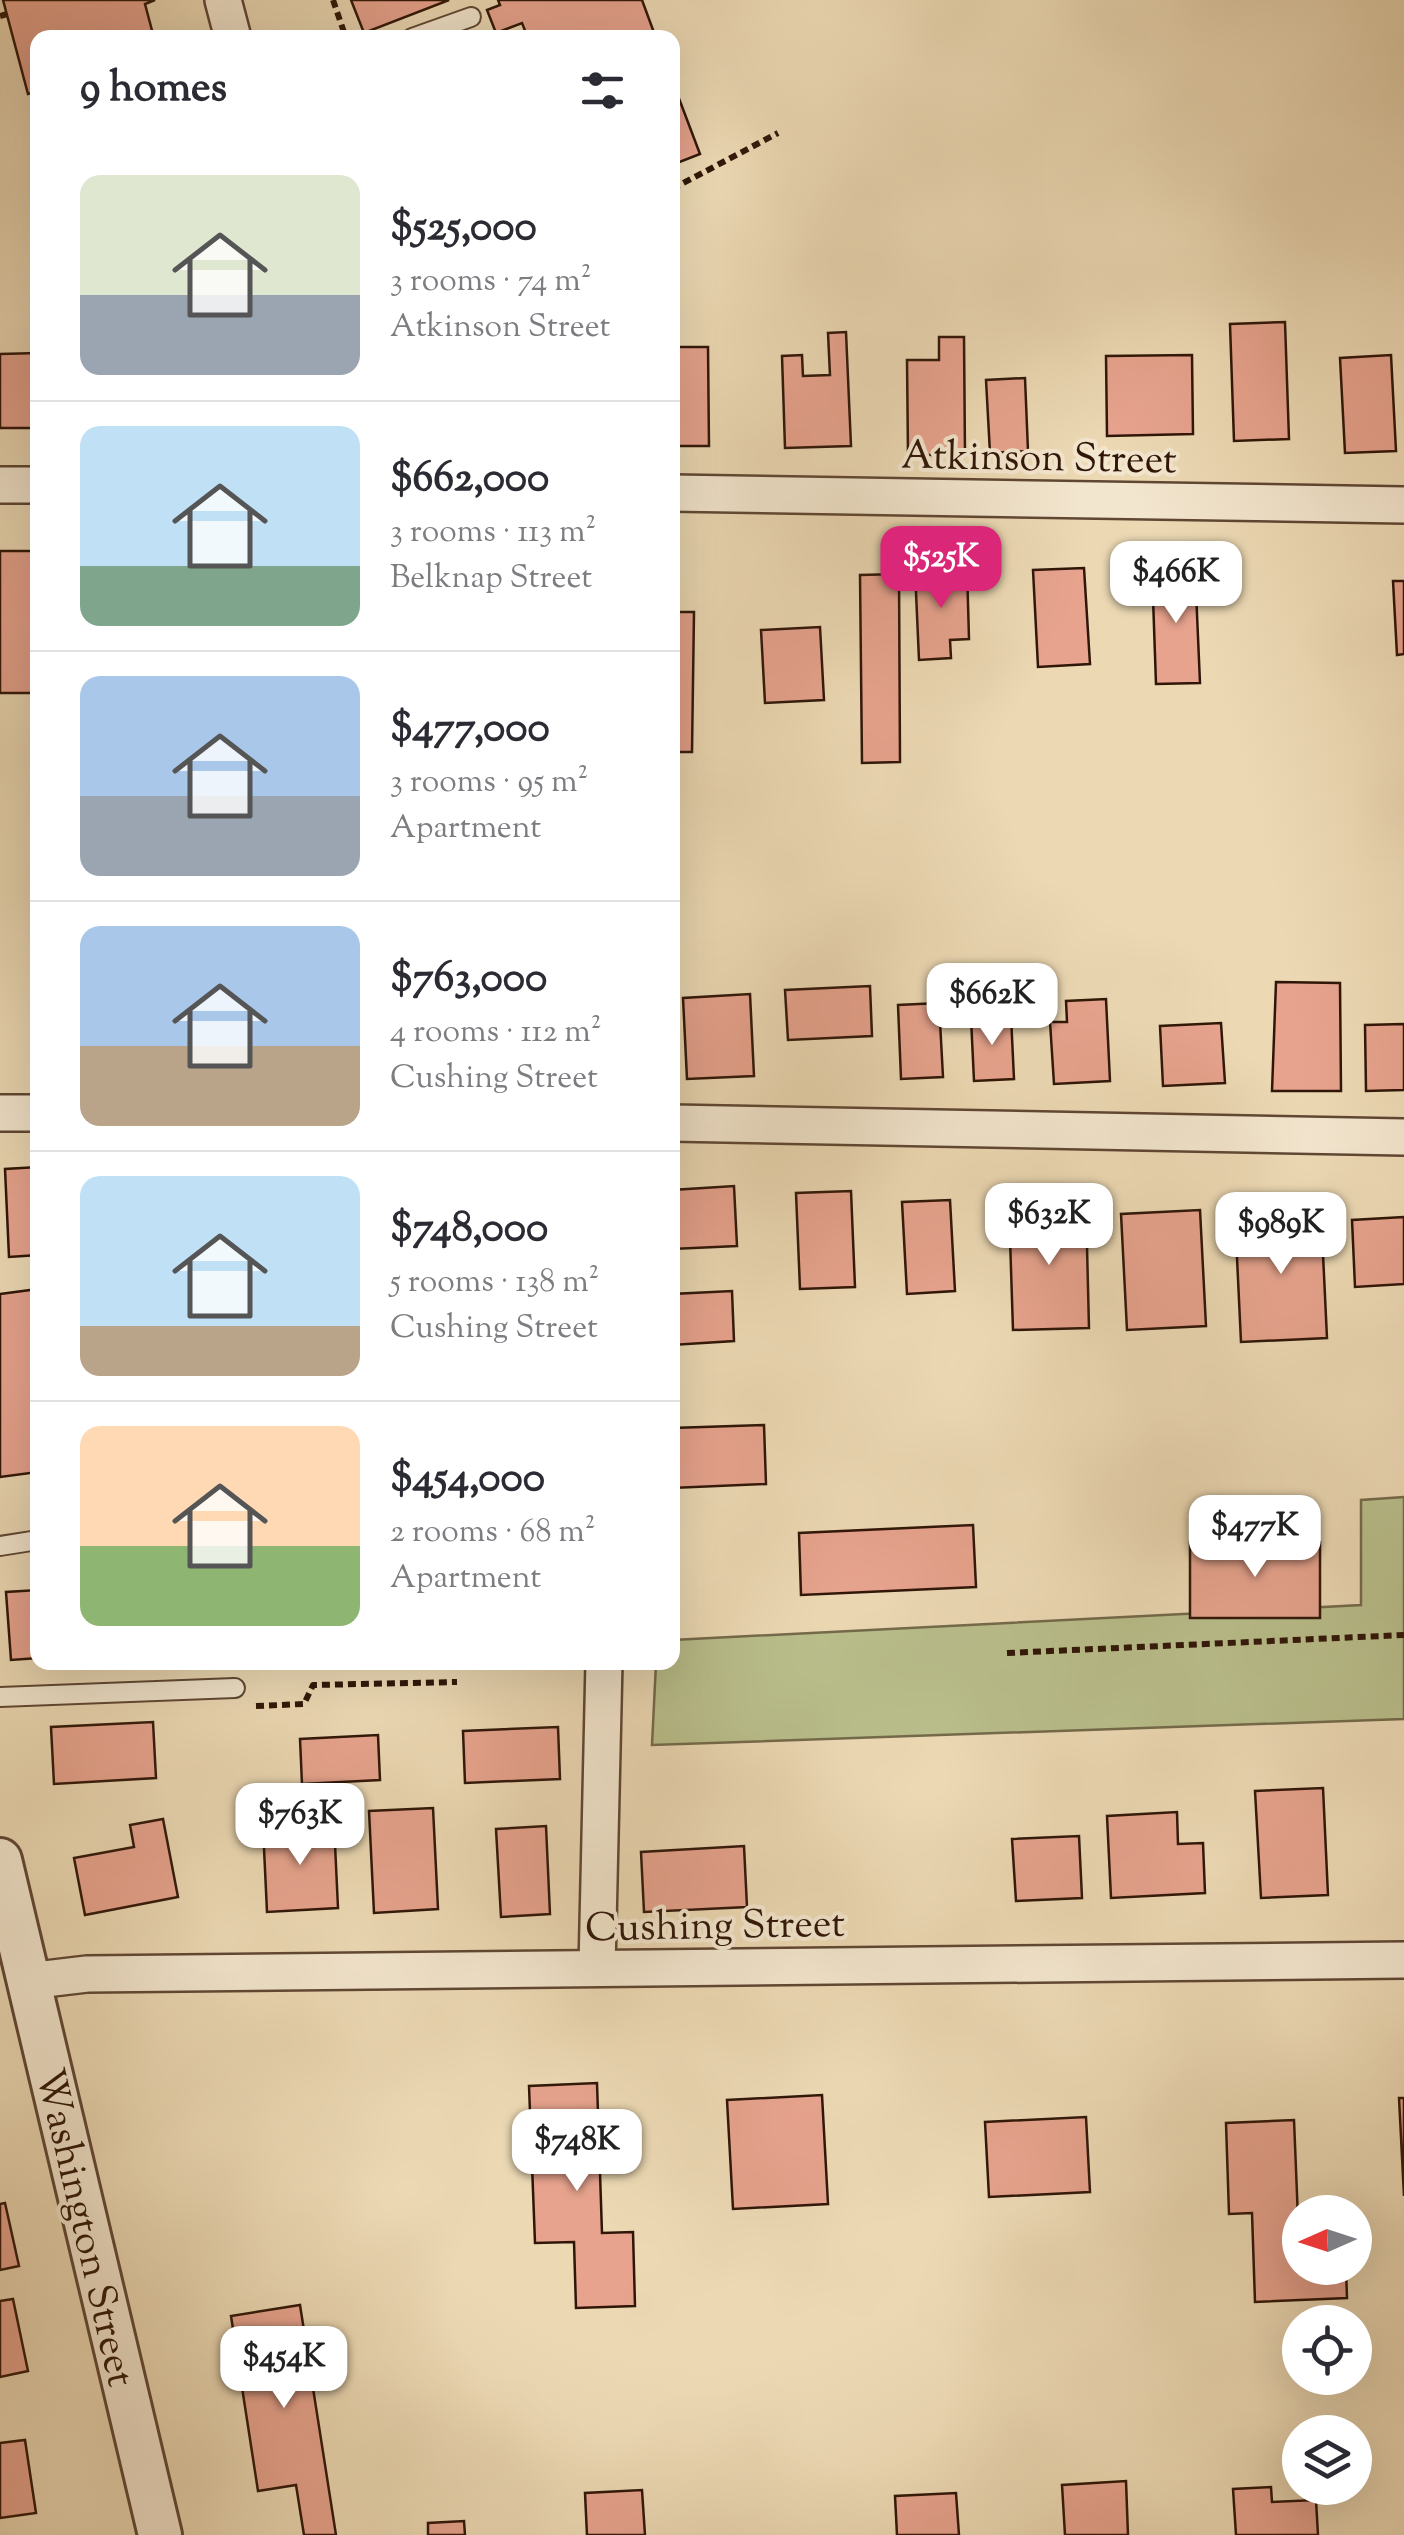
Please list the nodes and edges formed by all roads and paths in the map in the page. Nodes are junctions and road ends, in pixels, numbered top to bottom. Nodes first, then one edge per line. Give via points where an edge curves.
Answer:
1 (223, 0) edge
2 (332, 0) edge
3 (471, 17) dead end
4 (231, 30) edge
5 (343, 30) edge
6 (434, 30) edge
7 (778, 133) dead end
8 (680, 185) edge
9 (0, 485) edge
10 (30, 486) edge
11 (680, 494) edge
12 (1404, 505) edge
13 (0, 1113) edge
14 (30, 1114) edge
15 (680, 1123) edge
16 (1404, 1138) edge
17 (30, 1541) edge
18 (0, 1546) edge
19 (1404, 1634) edge
20 (1007, 1653) dead end
21 (604, 1670) edge
22 (457, 1682) dead end
23 (234, 1688) joint
24 (2, 1697) edge
25 (0, 1860) edge
26 (1404, 1960) edge
27 (597, 1968) junction
28 (28, 1980) junction
29 (160, 2535) edge

1 - 4 street
2 - 5 path
3 - 6 lane
7 - 8 path
9 - 10 street
11 - 12 street, Atkinson Street
13 - 14 street
15 - 16 street
17 - 18 lane
19 - 20 path
21 - 27 street
22 - 23 path via 313,1686 304,1704 259,1708
23 - 24 lane
25 - 28 street, Washington Street
26 - 27 street, Cushing Street
27 - 28 street, Cushing Street
28 - 29 street, Washington Street

